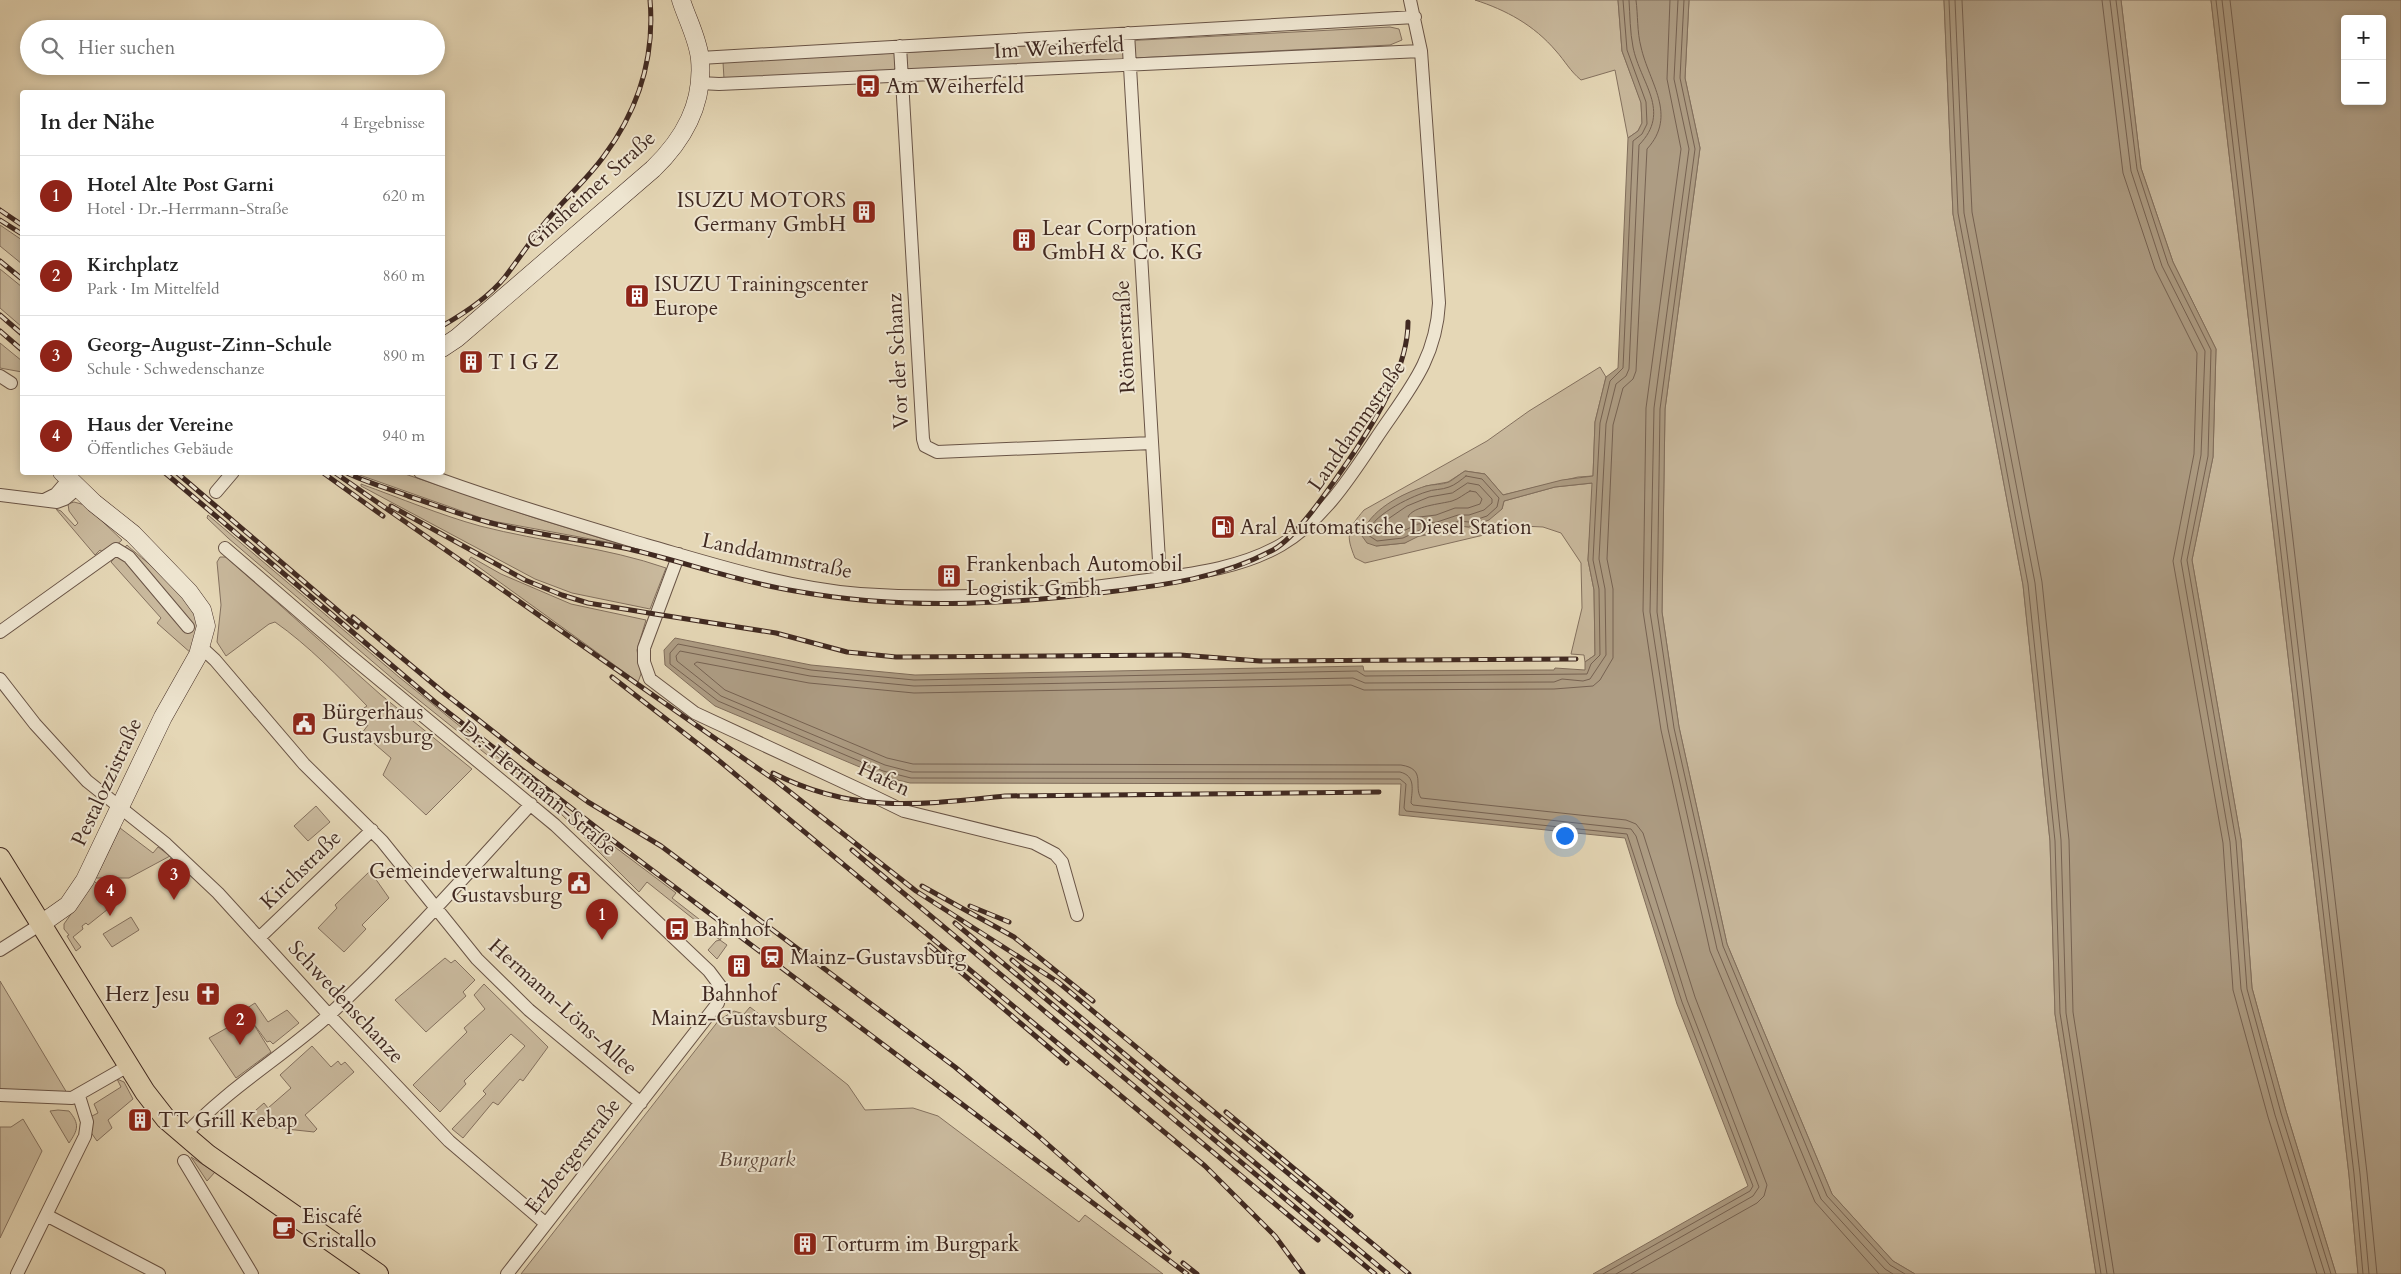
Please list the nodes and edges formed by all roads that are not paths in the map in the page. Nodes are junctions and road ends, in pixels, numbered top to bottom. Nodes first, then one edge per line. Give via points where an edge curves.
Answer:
1 (681, 0) edge
2 (1410, 0) edge
3 (1415, 17) junction
4 (1128, 33) junction
5 (900, 46) junction
6 (1421, 50) junction
7 (700, 58) junction
8 (1130, 64) junction
9 (902, 75) junction
10 (700, 83) junction
11 (445, 346) edge
12 (0, 376) edge
13 (11, 383) dead end
14 (1152, 443) junction
15 (230, 475) edge
16 (428, 475) edge
17 (69, 480) edge
18 (216, 492) dead end
19 (0, 495) edge
20 (226, 548) dead end
21 (679, 554) junction
22 (1160, 578) junction
23 (188, 627) dead end
24 (0, 632) edge
25 (202, 648) junction
26 (0, 679) edge
27 (531, 804) junction
28 (120, 806) junction
29 (372, 830) junction
30 (0, 858) edge
31 (436, 908) junction
32 (1077, 915) dead end
33 (41, 924) junction
34 (259, 938) junction
35 (0, 950) edge
36 (722, 991) joint
37 (328, 1015) junction
38 (128, 1066) junction
39 (0, 1095) edge
40 (79, 1096) junction
41 (641, 1103) junction
42 (184, 1136) junction
43 (184, 1161) dead end
44 (46, 1215) junction
45 (545, 1223) junction
46 (134, 1268) edge
47 (16, 1274) edge
48 (159, 1274) edge
49 (252, 1274) edge
50 (378, 1274) edge
51 (507, 1274) edge

1 - 7 main road, Ginsheimer Straße
2 - 3 street, Landdammstraße
3 - 4 street, Im Weiherfeld
3 - 6 street, Landdammstraße
4 - 5 street, Im Weiherfeld
4 - 8 street, Römerstraße
5 - 7 street, Im Weiherfeld
5 - 9 street, Vor der Schanz
6 - 8 street, Im Weiherfeld
6 - 22 street, Landdammstraße via 1439,303 1438,327 1430,354 1351,477 1333,500 1305,526 1280,545 1245,561
7 - 10 main road, Ginsheimer Straße
8 - 9 street, Im Weiherfeld
8 - 14 street, Römerstraße
9 - 10 street, Im Weiherfeld
9 - 14 street, Vor der Schanz via 925,446 937,452
10 - 11 main road, Ginsheimer Straße via 686,129 665,157
12 - 13 street
14 - 22 street, Römerstraße
15 - 18 street
16 - 21 street, Landdammstraße via 496,500
17 - 19 street via 61,501
17 - 25 main road via 133,534 189,592 202,610 206,626
20 - 27 street, Dr.-Herrmann-Straße via 347,653
21 - 22 street, Landdammstraße via 742,573 859,594 1029,594
21 - 32 street, Hafen via 644,648 644,662 650,679 695,714 888,805 1047,849 1062,862
23 - 24 street via 129,557 116,549
25 - 28 main road, Pestalozzistraße via 162,717
25 - 29 street, Hermann-Löns-Allee via 310,771
26 - 28 street, Schwedenschanze via 58,751 93,786
27 - 31 street
27 - 36 street, Dr.-Herrmann-Straße via 709,971
28 - 33 main road, Pestalozzistraße via 73,899
28 - 34 street, Schwedenschanze via 218,893
29 - 31 street, Hermann-Löns-Allee
29 - 34 street, Kirchstraße
30 - 33 main road
31 - 37 street
31 - 41 street, Hermann-Löns-Allee via 477,958 529,1010
33 - 35 street
33 - 38 main road
34 - 37 street, Schwedenschanze
36 - 41 street, Erzbergerstraße via 718,1003
37 - 42 street via 214,1106
37 - 45 street, Schwedenschanze via 449,1141
38 - 40 street
38 - 42 main road via 152,1103
39 - 40 street via 63,1099
40 - 44 street via 87,1122 84,1136
41 - 45 street, Erzbergerstraße
42 - 50 main road
43 - 49 street
44 - 46 street
44 - 47 street
45 - 51 street, Erzbergerstraße
46 - 48 street

